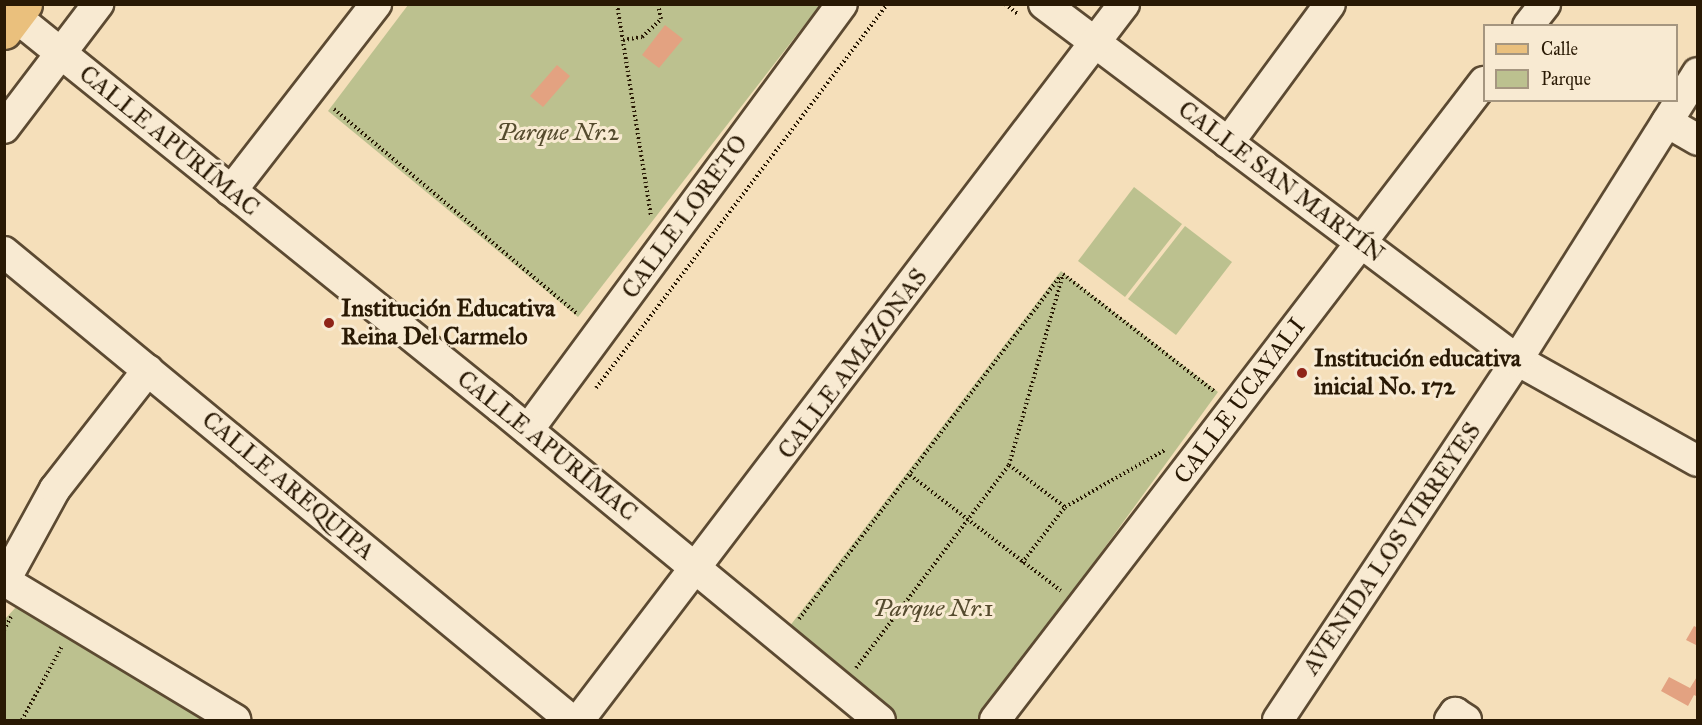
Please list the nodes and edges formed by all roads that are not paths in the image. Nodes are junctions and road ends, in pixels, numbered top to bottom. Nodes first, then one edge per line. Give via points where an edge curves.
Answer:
1 (98, 4) edge
2 (376, 4) edge
3 (842, 4) edge
4 (1044, 4) edge
5 (1124, 4) edge
6 (1330, 4) edge
7 (1545, 4) edge
8 (15, 18) edge
9 (1530, 24) edge
10 (1095, 43) junction
11 (61, 54) junction
12 (1698, 73) edge
13 (1483, 85) edge
14 (1667, 122) junction
15 (4, 128) edge
16 (1698, 140) edge
17 (1228, 143) junction
18 (231, 191) junction
19 (1360, 242) junction
20 (4, 252) edge
21 (1517, 360) junction
22 (148, 370) junction
23 (528, 430) junction
24 (1698, 461) edge
25 (697, 570) junction
26 (5, 581) edge
27 (224, 717) edge
28 (571, 720) edge
29 (579, 720) edge
30 (880, 720) edge
31 (995, 720) edge
32 (1278, 720) edge
33 (1450, 720) edge
34 (1466, 720) edge

1 - 11 street
2 - 18 street
3 - 23 street, CALLE LORETO
4 - 10 street, CALLE SAN MARTÍN
5 - 10 street, CALLE AMAZONAS
6 - 17 street
7 - 9 street
8 - 11 street, CALLE APURÍMAC
10 - 17 street, CALLE SAN MARTÍN
10 - 25 street, CALLE AMAZONAS
11 - 15 street
11 - 18 street, CALLE APURÍMAC
12 - 14 street, AVENIDA LOS VIRREYES
13 - 19 street, CALLE UCAYALI
14 - 16 street
14 - 21 street, AVENIDA LOS VIRREYES
17 - 19 street, CALLE SAN MARTÍN
18 - 23 street, CALLE APURÍMAC
19 - 21 street, CALLE SAN MARTÍN
19 - 31 street, CALLE UCAYALI
20 - 22 street, CALLE AREQUIPA
21 - 24 street, CALLE SAN MARTÍN
21 - 32 street, AVENIDA LOS VIRREYES
22 - 26 street via 55,489
22 - 28 street, CALLE AREQUIPA
23 - 25 street, CALLE APURÍMAC
25 - 29 street, CALLE AMAZONAS
25 - 30 street, CALLE APURÍMAC
26 - 27 street
33 - 34 street via 1455,713

